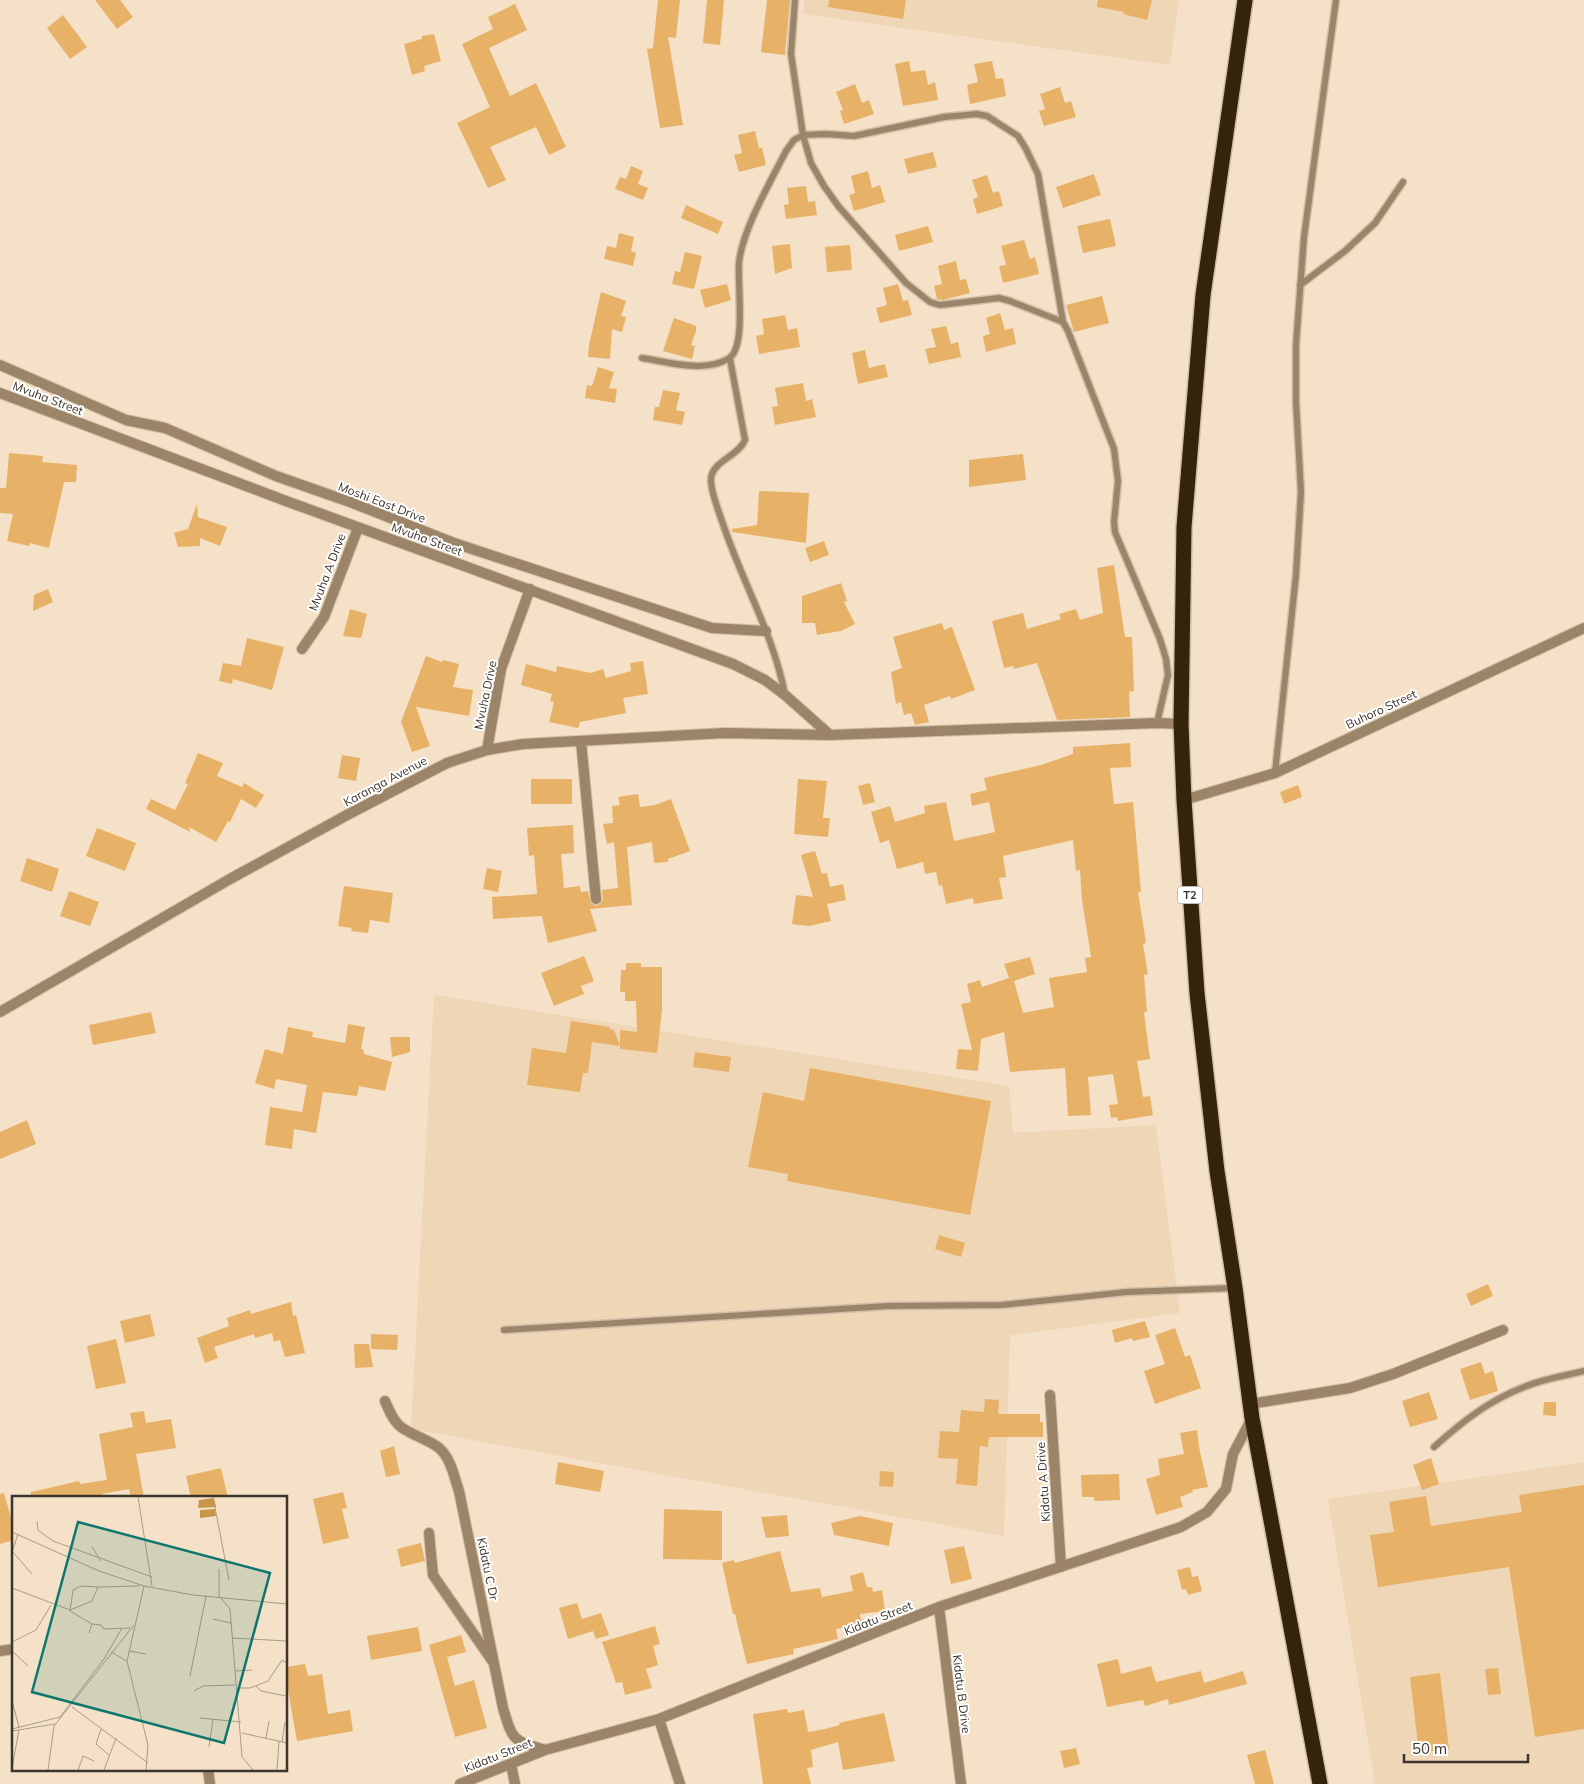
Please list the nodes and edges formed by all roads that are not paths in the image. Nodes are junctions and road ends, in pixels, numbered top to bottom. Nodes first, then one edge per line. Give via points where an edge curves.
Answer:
1 (795, 0) edge
2 (1245, 0) edge
3 (1336, 0) edge
4 (803, 135) junction
5 (1403, 182) dead end
6 (1300, 285) junction
7 (1064, 322) junction
8 (642, 358) dead end
9 (730, 358) junction
10 (0, 365) edge
11 (0, 394) edge
12 (358, 528) junction
13 (530, 589) junction
14 (1584, 628) edge
15 (766, 631) junction
16 (302, 649) dead end
17 (785, 694) junction
18 (1157, 723) junction
19 (1181, 724) junction
20 (830, 735) junction
21 (581, 741) junction
22 (487, 750) junction
23 (1275, 773) junction
24 (1184, 800) junction
25 (596, 899) dead end
26 (0, 1012) edge
27 (1236, 1288) junction
28 (504, 1330) dead end
29 (1503, 1330) dead end
30 (1584, 1371) edge
31 (1050, 1395) dead end
32 (385, 1401) dead end
33 (1251, 1411) junction
34 (1434, 1447) dead end
35 (429, 1533) dead end
36 (1061, 1567) junction
37 (939, 1607) junction
38 (495, 1665) junction
39 (659, 1719) junction
40 (545, 1750) junction
41 (511, 1764) junction
42 (460, 1784) edge
43 (515, 1784) edge
44 (680, 1784) edge
45 (962, 1784) edge
46 (1320, 1784) edge

1 - 4 lane via 791,54
2 - 19 highway, T2 via 1203,295 1184,527
3 - 6 lane
4 - 7 lane via 811,163 839,207 906,282 930,302 940,306 999,298
4 - 7 lane via 854,136 944,117 976,114 987,116 1018,136 1038,174
4 - 9 lane via 794,140 786,151 746,234 739,262 738,346
5 - 6 lane via 1374,223 1345,252
6 - 23 lane via 1296,402 1301,492 1296,575
7 - 18 lane via 1114,449 1118,481 1115,532 1166,659 1168,675
8 - 9 lane via 692,366 714,364
9 - 15 lane via 745,440 715,468 711,478 716,505 735,560
10 - 15 street, Moshi East Drive via 126,420 166,428 276,476 454,543 712,628
11 - 12 street, Mvuha Street
12 - 13 street, Mvuha Street
12 - 16 street, Mvuha A Drive via 324,617
13 - 17 street, Mvuha Street via 733,664
13 - 22 street, Mvuha Drive via 501,669
14 - 23 street, Buhoro Street
15 - 17 lane via 780,668
17 - 20 street, Mvuha Street
18 - 19 street, Karanga Avenue
18 - 20 street, Karanga Avenue
19 - 24 highway, T2
20 - 21 street, Karanga Avenue via 725,733
21 - 22 street, Karanga Avenue via 523,744
21 - 25 street
22 - 26 street, Karanga Avenue via 447,763 330,824
23 - 24 street, Buhoro Street
24 - 27 highway, T2 via 1196,993 1217,1171
27 - 28 lane via 1127,1292 1002,1305 888,1306
27 - 33 highway, T2
29 - 33 street via 1350,1388
30 - 34 lane via 1538,1382 1497,1399 1460,1423
31 - 36 street, Kidatu A Drive
32 - 38 street, Kidatu C Dr via 394,1420 402,1428 441,1449 450,1464 459,1491
33 - 36 street, Kidatu Street via 1234,1454 1226,1489 1207,1512 1181,1527
33 - 46 highway, T2
35 - 38 street via 433,1575
36 - 37 street, Kidatu Street
37 - 39 street, Kidatu Street
37 - 45 street, Kidatu B Drive
38 - 40 street, Kidatu C Dr via 510,1730 519,1742
39 - 40 street, Kidatu Street
39 - 44 street
40 - 41 street, Kidatu Street
41 - 42 street, Kidatu Street
41 - 43 street

